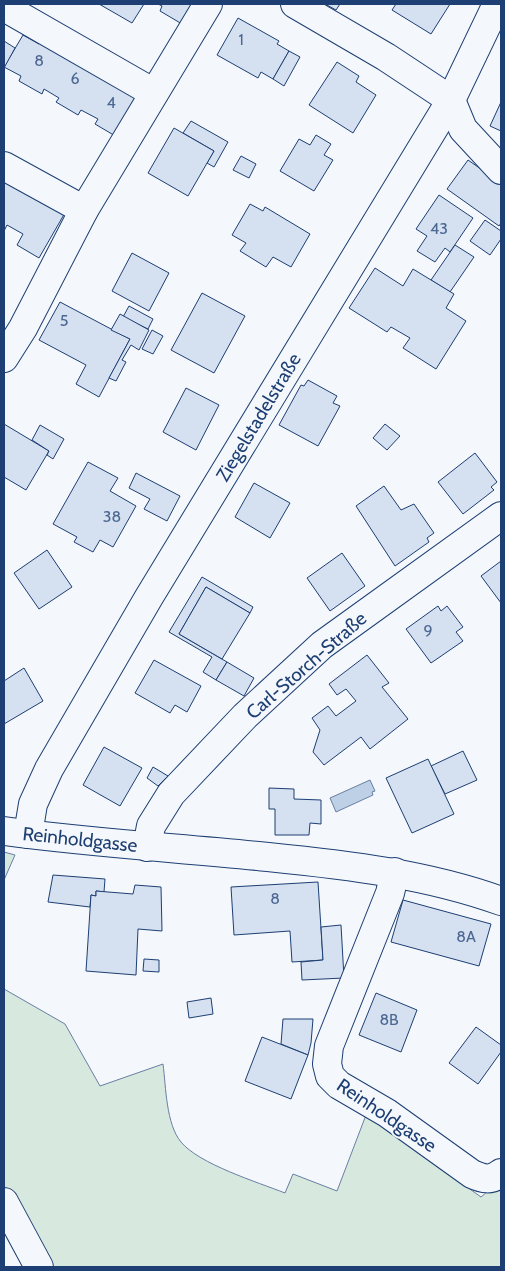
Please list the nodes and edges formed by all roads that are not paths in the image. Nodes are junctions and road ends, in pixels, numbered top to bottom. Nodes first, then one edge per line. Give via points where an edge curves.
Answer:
1 (208, 4) edge
2 (295, 4) edge
3 (497, 4) edge
4 (4, 7) edge
5 (154, 93) junction
6 (451, 100) junction
7 (4, 166) edge
8 (501, 170) edge
9 (84, 210) junction
10 (4, 358) edge
11 (501, 516) edge
12 (16, 832) edge
13 (147, 847) junction
14 (395, 872) junction
15 (501, 901) edge
16 (501, 1173) edge
17 (4, 1202) edge
18 (39, 1267) edge

1 - 5 street
2 - 6 street via 386,57
3 - 6 street, Ziegelstadelstraße
4 - 5 street
5 - 9 street
6 - 8 street via 463,128
6 - 12 street, Ziegelstadelstraße via 149,596
7 - 9 street
9 - 10 street
11 - 13 street, Carl-Storch-Straße via 330,639 245,716 171,794 151,826
12 - 13 street, Reinholdgasse
13 - 14 street, Reinholdgasse
14 - 15 street, Reinholdgasse
14 - 16 street, Reinholdgasse via 390,893 329,1046 326,1056 330,1076 472,1174 488,1179
17 - 18 street

